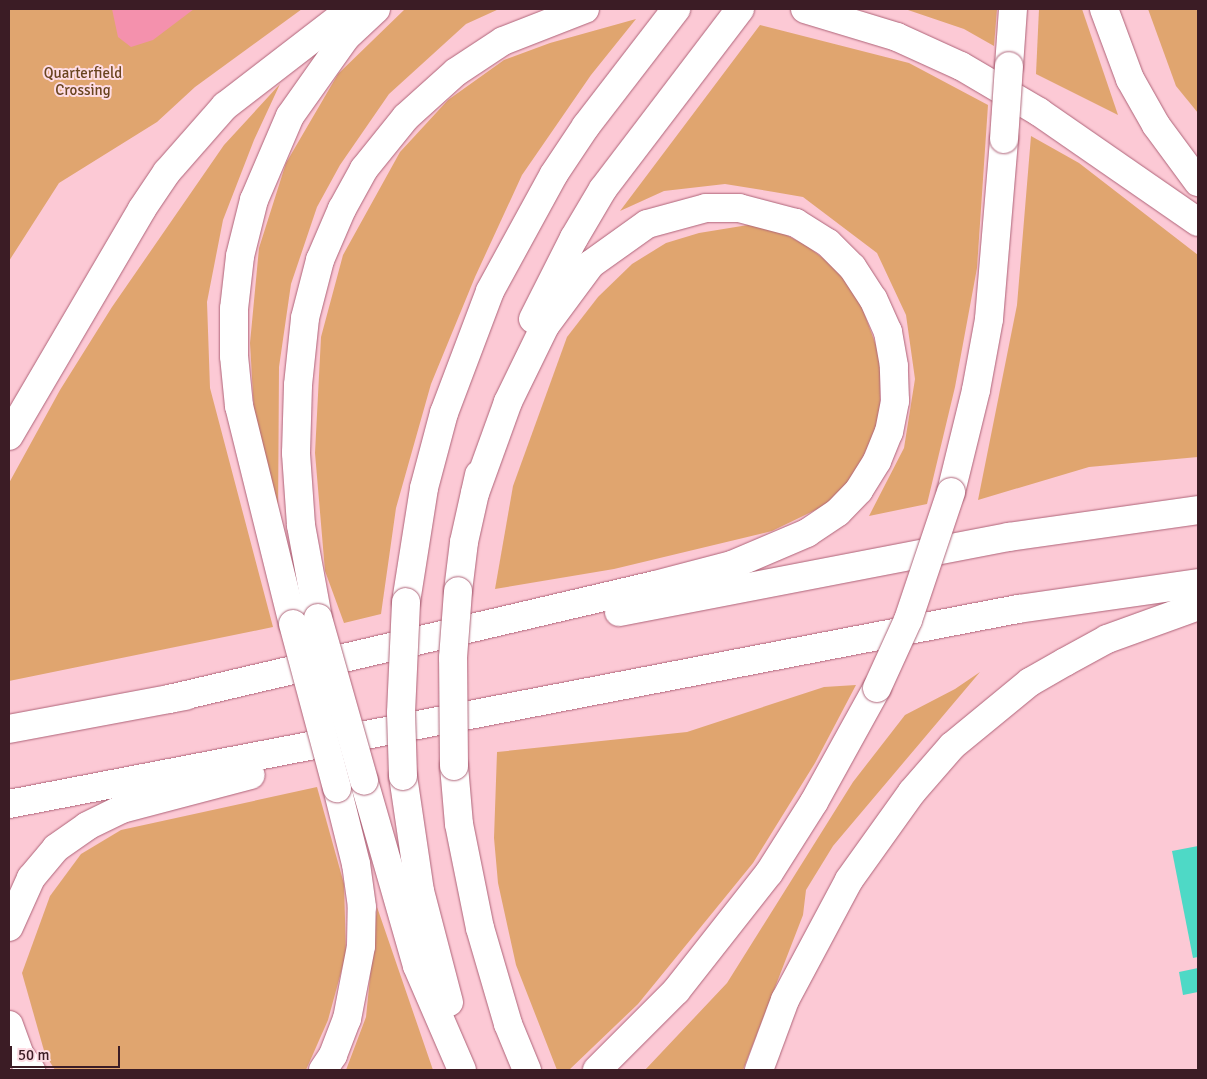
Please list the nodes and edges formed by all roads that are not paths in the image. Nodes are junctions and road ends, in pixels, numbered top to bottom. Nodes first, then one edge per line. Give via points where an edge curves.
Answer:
1 (351, 9) edge
2 (376, 9) edge
3 (585, 9) edge
4 (676, 9) edge
5 (740, 9) edge
6 (805, 9) edge
7 (1013, 9) edge
8 (1104, 9) edge
9 (1198, 182) edge
10 (1198, 222) edge
11 (9, 436) edge
12 (475, 493) junction
13 (1198, 510) edge
14 (1198, 582) edge
15 (1198, 606) edge
16 (306, 621) junction
17 (595, 690) junction
18 (169, 699) junction
19 (9, 730) edge
20 (9, 804) edge
21 (9, 927) edge
22 (9, 1025) edge
23 (31, 1070) edge
24 (323, 1070) edge
25 (462, 1070) edge
26 (473, 1070) edge
27 (527, 1070) edge
28 (597, 1070) edge
29 (759, 1070) edge

1 - 11 highway via 225,106 168,172 142,209
2 - 16 highway via 346,37 290,116 254,200 240,256 234,328 239,406
3 - 16 highway via 503,40 456,72 406,117 364,169 342,209 320,260 305,318 298,385 296,452
4 - 26 highway, bridge via 554,174 490,291 444,413 424,488 406,602 401,713 404,776 410,837 432,944
5 - 12 highway via 634,144 574,238 539,304 514,362 493,419
6 - 10 highway via 897,38 961,66 1039,112
7 - 28 highway, bridge via 989,319 976,390 951,492 908,620 877,688 814,802 769,873 676,991
8 - 9 highway via 1130,79 1156,125
12 - 18 highway via 508,402 545,326 590,264 647,224 706,208 739,208 796,223 828,243 852,267 874,299 888,332 894,366 895,402 889,432 877,461 859,490 838,512 807,533 732,565 656,585
12 - 27 highway, bridge via 458,592 453,667 454,766 459,824 478,920 508,1024
13 - 18 highway via 1009,537
14 - 17 highway via 1018,609
15 - 29 highway via 1107,639 1065,662 1030,682 952,746 912,792 849,880 785,1000
16 - 24 highway, bridge via 362,907 361,946 347,1018 333,1055
16 - 25 highway, bridge via 364,781 417,966
17 - 20 highway
17 - 21 highway via 122,809 87,826 56,848 31,878
18 - 19 highway
22 - 23 highway via 20,1055

